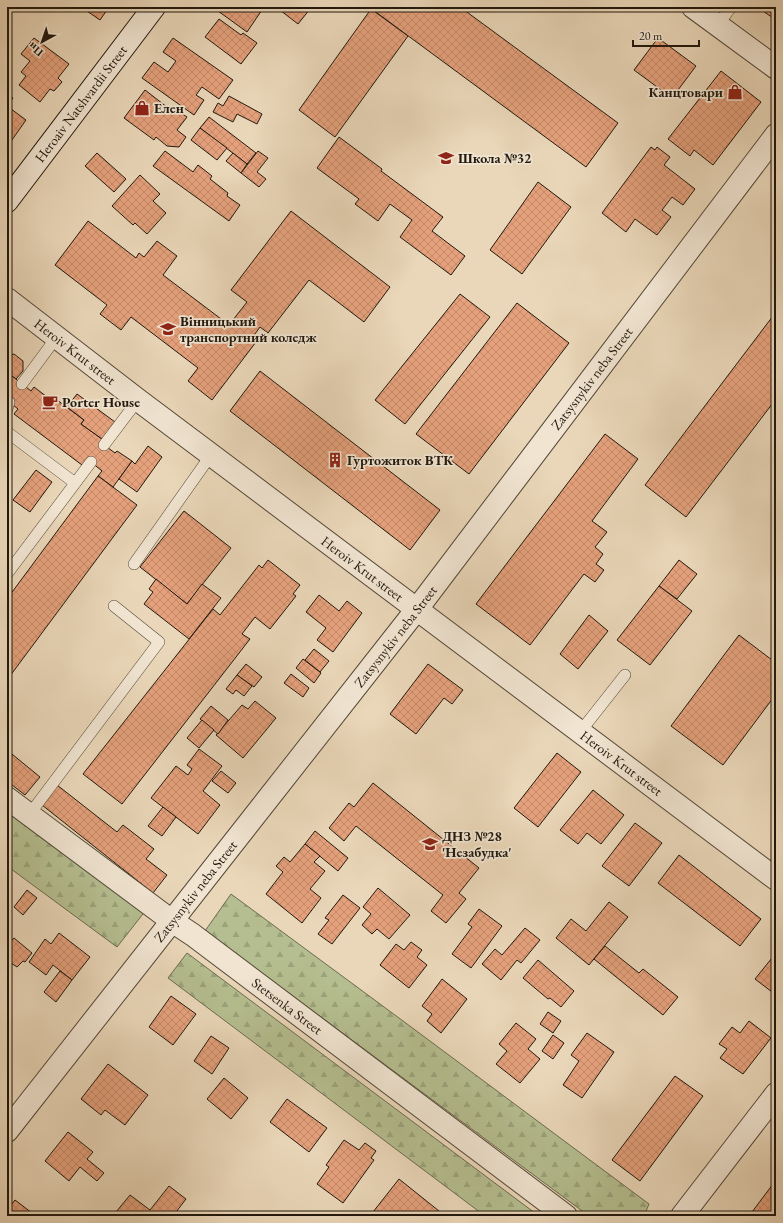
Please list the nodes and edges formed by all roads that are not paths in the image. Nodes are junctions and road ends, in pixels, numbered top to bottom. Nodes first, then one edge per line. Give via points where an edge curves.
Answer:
1 (154, 7) edge
2 (693, 7) edge
3 (731, 7) edge
4 (718, 25) junction
5 (776, 68) edge
6 (776, 135) edge
7 (7, 201) edge
8 (7, 300) edge
9 (56, 338) junction
10 (22, 384) dead end
11 (138, 400) junction
12 (7, 432) edge
13 (104, 445) dead end
14 (211, 455) junction
15 (91, 462) dead end
16 (75, 483) junction
17 (134, 564) dead end
18 (7, 574) edge
19 (114, 606) dead end
20 (417, 609) junction
21 (625, 675) dead end
22 (580, 732) junction
23 (7, 798) edge
24 (29, 815) junction
25 (776, 879) edge
26 (172, 921) junction
27 (776, 1094) edge
28 (7, 1131) edge
29 (566, 1216) edge
30 (682, 1216) edge

1 - 7 street, Heroaiv Natshvardii Street
2 - 4 street
3 - 4 lane
4 - 5 street
6 - 20 street, Zatsysnykiv neba Street
8 - 9 street, Heroiv Krut street
9 - 10 lane
9 - 11 street, Heroiv Krut street
11 - 13 lane
11 - 14 street, Heroiv Krut street
12 - 16 lane
14 - 17 lane
14 - 20 street, Heroiv Krut street
15 - 16 lane
16 - 18 lane
19 - 24 lane via 159,642
20 - 22 street, Heroiv Krut street
20 - 26 street, Zatsysnykiv neba Street
21 - 22 lane
22 - 25 street, Heroiv Krut street
23 - 24 street, Stetsenka Street
24 - 26 street, Stetsenka Street
26 - 28 street, Zatsysnykiv neba Street
26 - 29 street, Stetsenka Street
27 - 30 street

